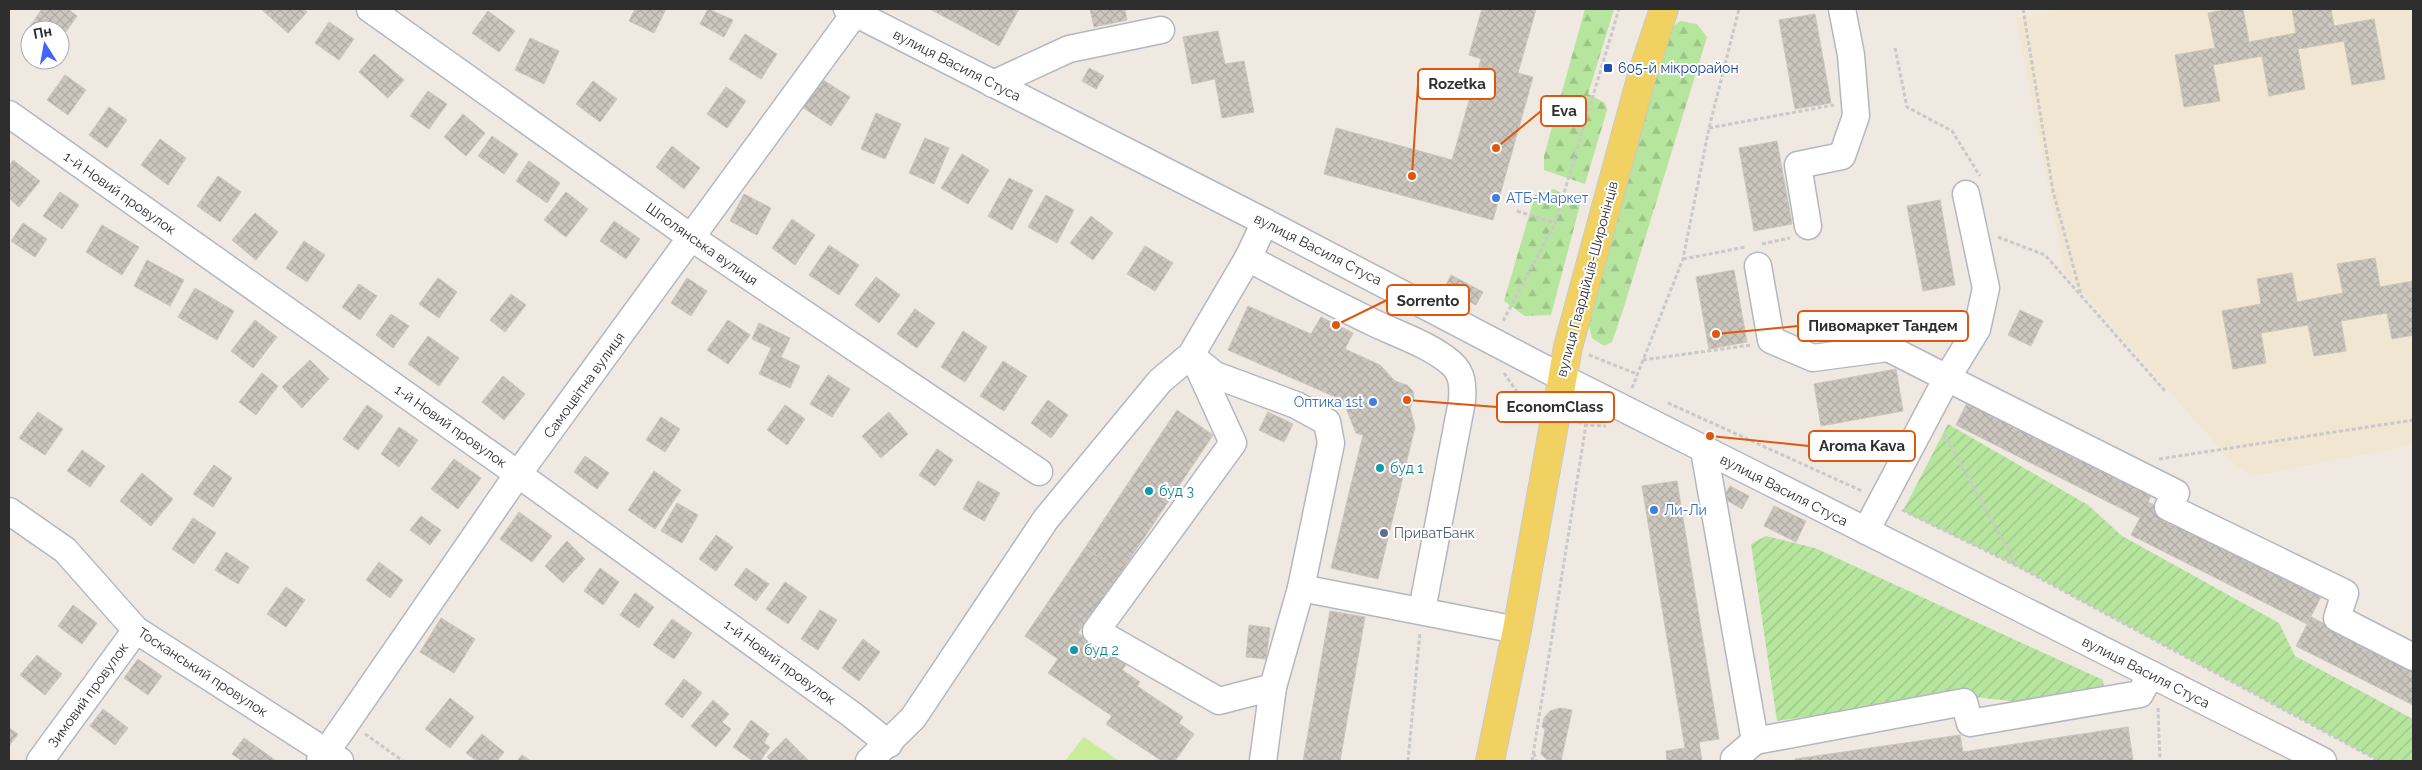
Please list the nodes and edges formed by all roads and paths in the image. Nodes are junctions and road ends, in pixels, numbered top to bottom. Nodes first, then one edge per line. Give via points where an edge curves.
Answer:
1 (370, 9) edge
2 (1619, 9) edge
3 (1664, 9) edge
4 (1739, 9) edge
5 (1842, 9) edge
6 (2023, 9) edge
7 (851, 11) edge
8 (1161, 30) dead end
9 (1895, 48) dead end
10 (994, 84) junction
11 (1855, 101) junction
12 (9, 114) edge
13 (1709, 128) junction
14 (1973, 186) joint
15 (1517, 210) dead end
16 (1266, 222) junction
17 (1555, 223) junction
18 (1808, 226) dead end
19 (1996, 236) dead end
20 (692, 238) junction
21 (1248, 258) junction
22 (1758, 266) dead end
23 (2081, 296) junction
24 (1443, 314) junction
25 (1500, 326) dead end
26 (1771, 340) junction
27 (1426, 348) junction
28 (1587, 354) dead end
29 (1193, 358) junction
30 (1643, 360) junction
31 (1637, 374) junction
32 (1561, 377) junction
33 (1946, 378) junction
34 (1632, 387) junction
35 (1641, 391) dead end
36 (2165, 391) dead end
37 (1629, 394) dead end
38 (1659, 399) dead end
39 (2413, 420) edge
40 (1586, 425) dead end
41 (1943, 433) dead end
42 (1704, 450) junction
43 (2123, 465) junction
44 (1039, 472) dead end
45 (518, 474) junction
46 (1883, 500) junction
47 (9, 511) edge
48 (1866, 532) junction
49 (2017, 566) junction
50 (1301, 588) junction
51 (1422, 610) junction
52 (136, 630) junction
53 (1518, 630) junction
54 (2413, 658) edge
55 (2154, 676) junction
56 (1273, 687) junction
57 (346, 721) junction
58 (1755, 741) junction
59 (888, 744) junction
60 (1533, 752) junction
61 (329, 758) edge
62 (40, 761) edge
63 (403, 761) edge
64 (869, 761) edge
65 (1263, 761) edge
66 (1408, 761) edge
67 (1490, 761) edge
68 (1532, 761) edge
69 (1536, 761) edge
70 (1734, 761) edge
71 (2160, 761) edge
72 (2323, 761) edge
73 (2379, 761) edge

1 - 20 street, Шполянська вулиця
2 - 17 path
3 - 32 main road, вулиця Гвардійців-Широнінців via 1607,199
4 - 13 path
5 - 11 street via 1843,63
6 - 23 path via 2053,191
7 - 10 street, вулиця Василя Стуса
7 - 20 street, Самоцвітна вулиця
8 - 10 street via 1069,49
9 - 14 path via 1907,107 1952,131
10 - 16 street, вулиця Василя Стуса
11 - 13 path
11 - 18 street via 1856,116 1842,156 1798,165
12 - 45 street, 1-й Новий провулок
13 - 30 path via 1683,258
14 - 33 street via 1986,288 1977,329
15 - 17 path
16 - 21 street
16 - 24 street, вулиця Василя Стуса
17 - 25 path
19 - 23 path via 2045,255
20 - 44 street, Шполянська вулиця
20 - 45 street, Самоцвітна вулиця
21 - 27 street
21 - 29 street
22 - 26 street
23 - 36 path
24 - 27 street
24 - 32 street, вулиця Василя Стуса
26 - 30 path
26 - 33 street via 1813,358 1888,348
27 - 51 street via 1451,363 1463,383
28 - 31 path
29 - 50 street via 1215,375 1296,405 1327,422 1331,443
29 - 56 street via 1233,443 1096,630 1219,701
29 - 59 street via 1160,381 1046,519 913,718
30 - 31 path
31 - 34 path
32 - 42 street, вулиця Василя Стуса
32 - 53 main road, вулиця Гвардійців-Широнінців
33 - 43 street
33 - 46 street
34 - 35 path
34 - 37 path
38 - 46 path
39 - 43 path
40 - 60 path
41 - 49 path
42 - 48 street, вулиця Василя Стуса
42 - 58 street
43 - 54 street via 2176,493 2168,507 2345,593 2337,618
45 - 57 street, Самоцвітна вулиця
45 - 59 street, 1-й Новий провулок via 844,708
46 - 48 street
46 - 49 path
47 - 52 street, Тосканський провулок via 65,550
48 - 55 street, вулиця Василя Стуса
49 - 73 path
50 - 51 street
50 - 56 street
51 - 53 street
51 - 66 path
52 - 61 street, Тосканський провулок
52 - 62 street, Зимовий провулок
53 - 67 main road, вулиця Гвардійців-Широнінців
55 - 58 street via 2140,694 1970,723 1964,702
55 - 71 path
55 - 72 street, вулиця Василя Стуса
56 - 65 street
57 - 61 street, Самоцвітна вулиця
57 - 63 path
58 - 70 street
59 - 64 street
60 - 68 path
60 - 69 path

